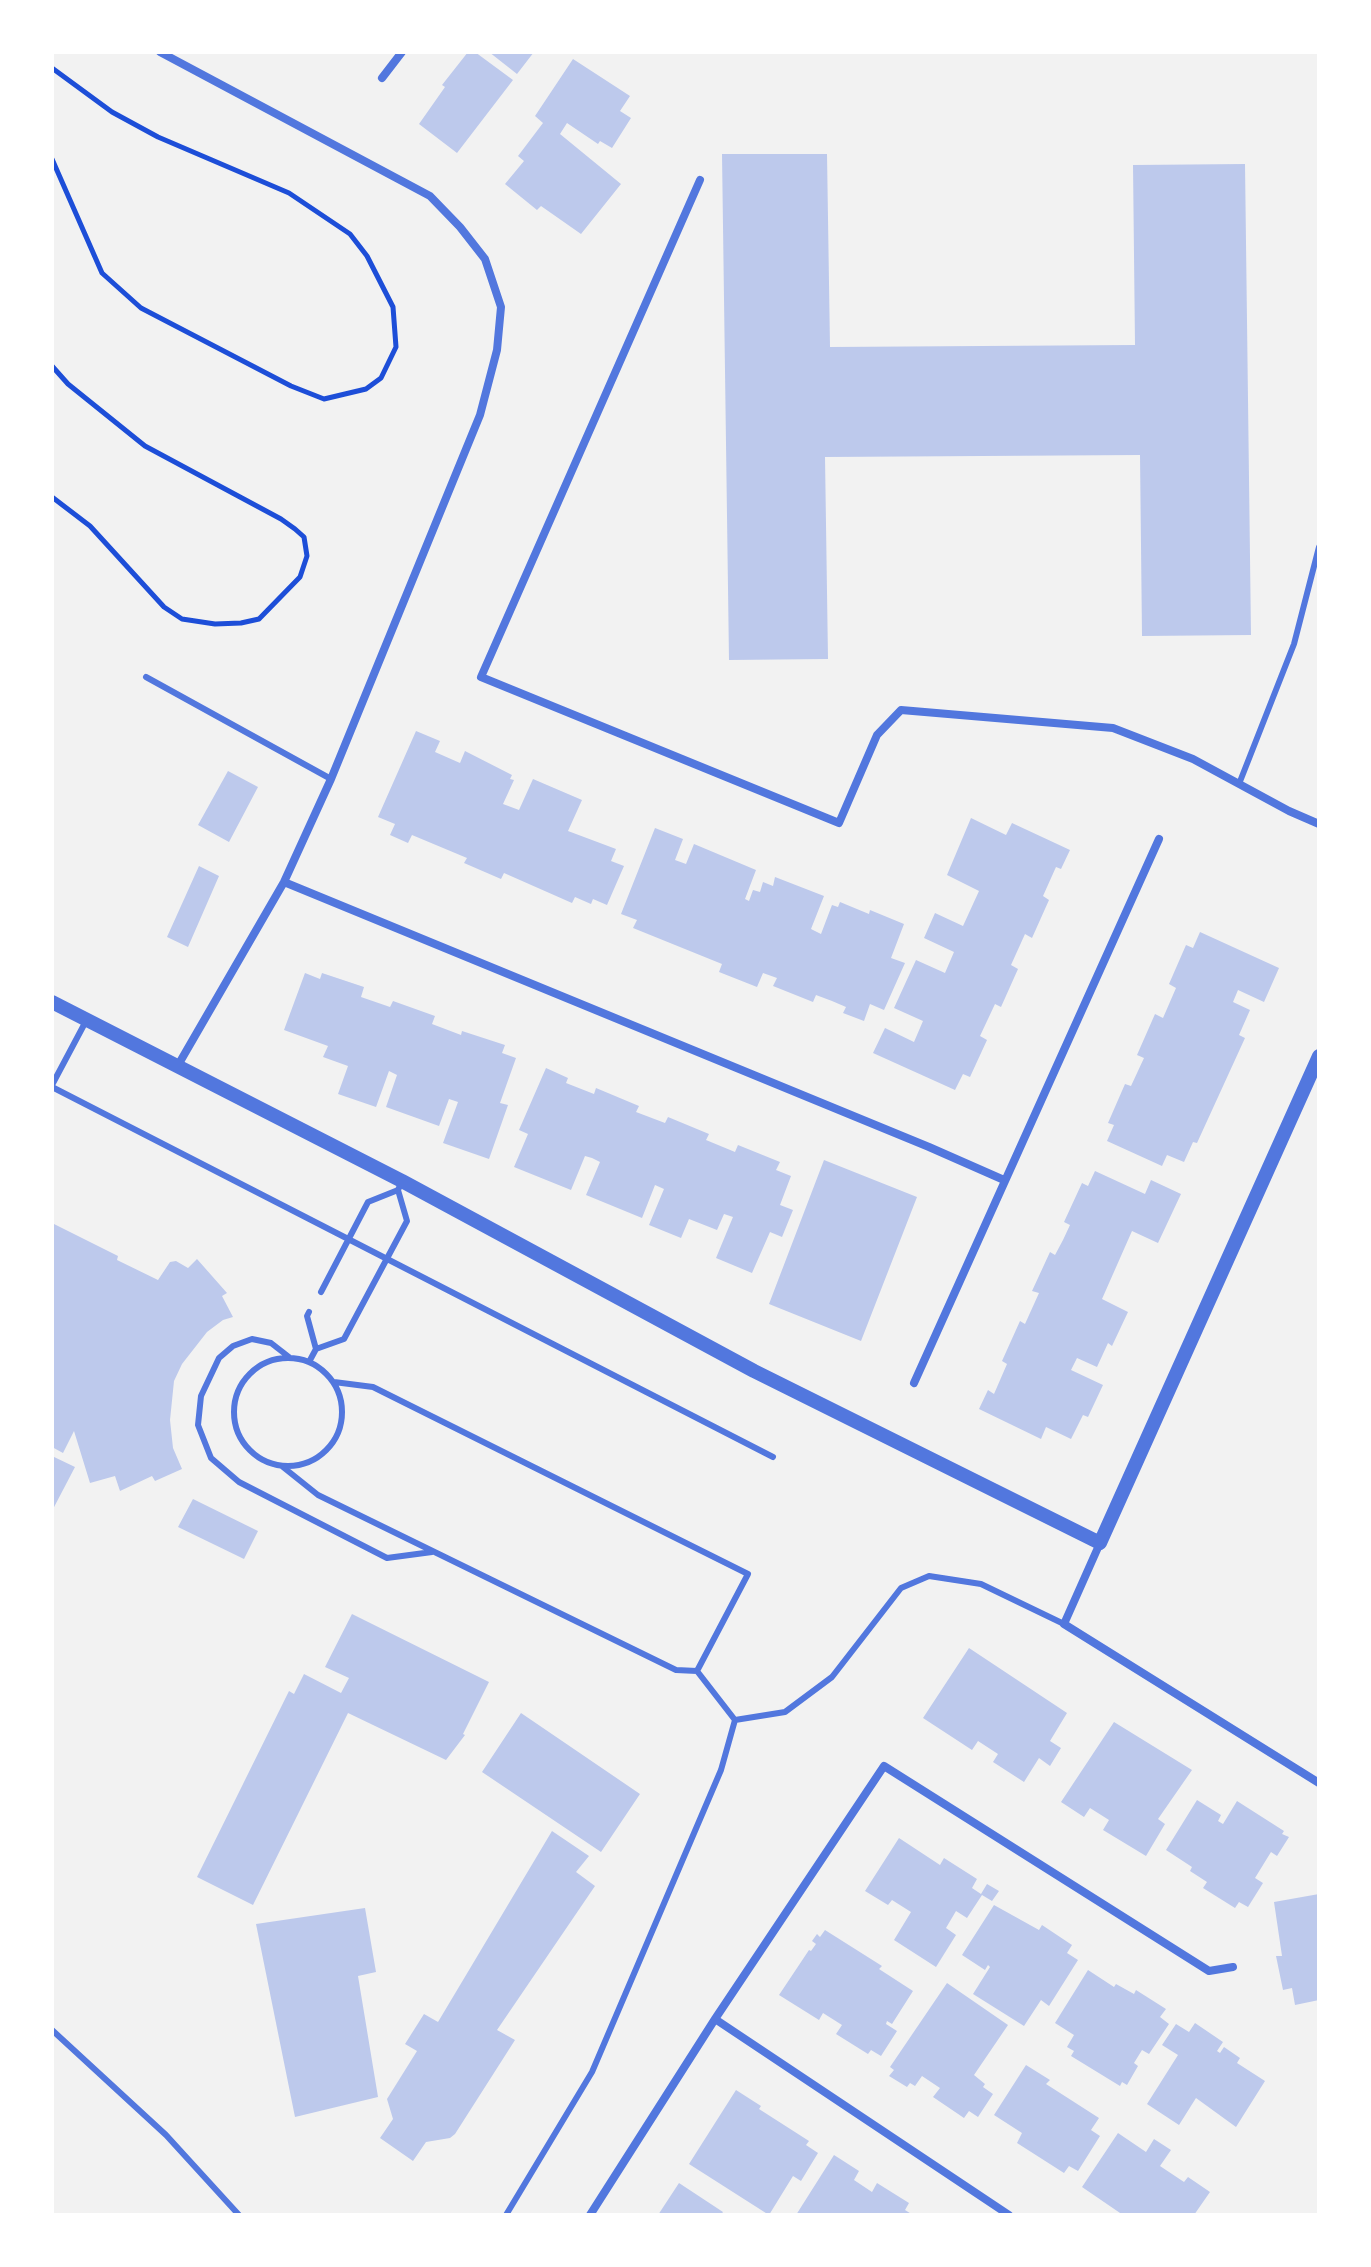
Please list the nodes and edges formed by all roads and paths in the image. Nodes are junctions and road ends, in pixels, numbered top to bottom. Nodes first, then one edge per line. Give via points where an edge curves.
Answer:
1 (160, 52) edge
2 (402, 52) edge
3 (52, 68) edge
4 (382, 78) dead end
5 (52, 159) edge
6 (700, 180) dead end
7 (52, 366) edge
8 (52, 497) edge
9 (1319, 547) edge
10 (146, 677) dead end
11 (331, 779) junction
12 (1239, 784) junction
13 (1319, 824) edge
14 (1159, 839) dead end
15 (284, 882) junction
16 (52, 1002) edge
17 (86, 1020) junction
18 (1319, 1056) edge
19 (177, 1068) junction
20 (52, 1086) edge
21 (1004, 1180) junction
22 (400, 1186) junction
23 (349, 1240) junction
24 (387, 1260) junction
25 (321, 1292) dead end
26 (309, 1312) dead end
27 (316, 1349) junction
28 (289, 1357) junction
29 (309, 1362) junction
30 (334, 1382) junction
31 (914, 1383) dead end
32 (773, 1457) dead end
33 (283, 1467) junction
34 (1100, 1543) junction
35 (435, 1552) junction
36 (1064, 1624) junction
37 (697, 1671) junction
38 (735, 1720) junction
39 (1319, 1783) edge
40 (1233, 1967) dead end
41 (715, 2019) junction
42 (52, 2030) edge
43 (239, 2215) edge
44 (506, 2215) edge
45 (590, 2215) edge
46 (1009, 2215) edge

1 - 11 street via 430,196 485,259 501,307 497,350 480,415
2 - 4 street
3 - 5 path via 112,112 289,193 350,234 393,307 396,347 381,378 366,389 324,399 141,308 102,273
6 - 12 street via 481,677 839,823 877,735 901,710 1113,728 1193,759
7 - 8 path via 145,446 288,524 304,537 307,556 300,577 259,619 215,624 182,619 164,607 90,526
9 - 12 lane via 1294,644
10 - 11 lane
11 - 15 street
12 - 13 street
14 - 21 street
15 - 19 street
15 - 21 street
16 - 17 street
17 - 19 street
17 - 20 lane
18 - 34 street
19 - 22 street
20 - 23 lane
21 - 31 street
22 - 23 lane via 368,1202
22 - 24 lane via 407,1221
22 - 34 street
23 - 24 lane
23 - 25 lane
24 - 27 lane via 344,1339
24 - 32 lane
26 - 27 lane
27 - 29 lane
28 - 29 lane
28 - 33 lane via 253,1370 234,1401 234,1420 246,1445
28 - 35 lane via 271,1343 252,1339 219,1358 201,1396 198,1425 211,1458 239,1482 387,1558
29 - 30 lane
30 - 33 lane via 343,1415 331,1447 318,1459
30 - 37 lane via 373,1387 748,1574
33 - 35 lane via 318,1495
34 - 36 street
35 - 37 lane via 676,1670
36 - 38 lane via 981,1584 929,1576 901,1588 832,1677 785,1712
36 - 39 street
37 - 38 lane
38 - 44 lane via 721,1770 592,2072
40 - 41 street via 1209,1971 884,1766
41 - 45 street
41 - 46 street
42 - 43 lane via 166,2135

